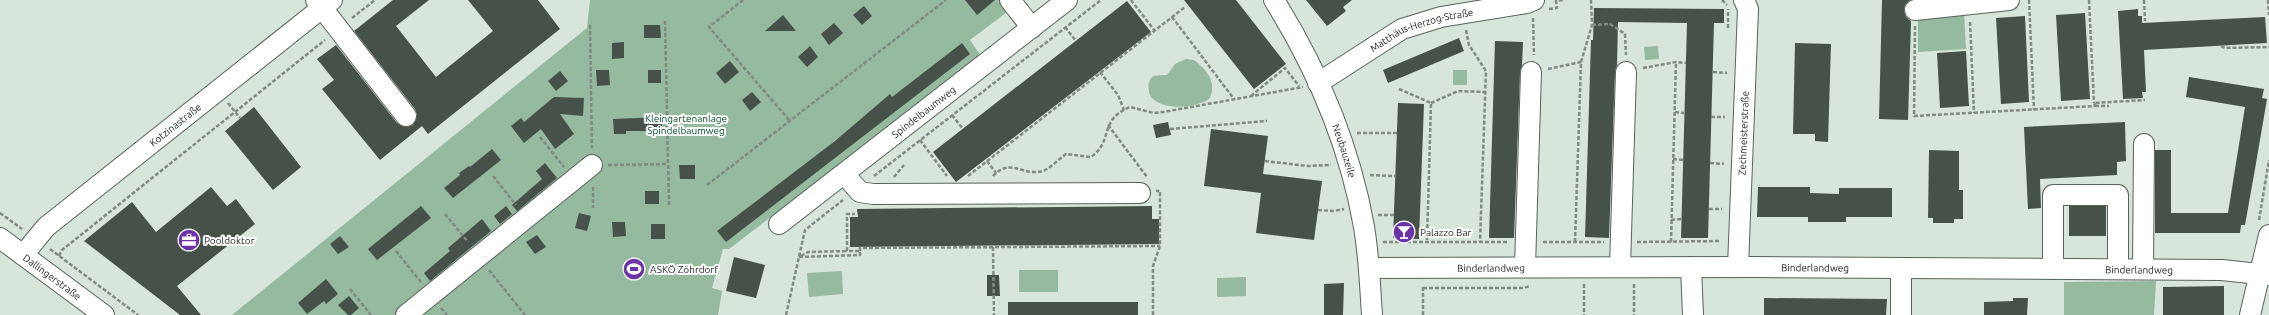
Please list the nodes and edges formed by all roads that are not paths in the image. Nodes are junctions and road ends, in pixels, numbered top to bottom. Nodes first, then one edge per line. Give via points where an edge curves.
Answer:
1 (1010, 0) edge
2 (1067, 0) edge
3 (1274, 0) edge
4 (1744, 0) edge
5 (2009, 0) edge
6 (323, 3) edge
7 (1530, 4) edge
8 (1915, 10) road end
9 (1467, 12) edge
10 (1032, 28) junction
11 (1533, 72) road end
12 (1626, 72) road end
13 (1308, 84) junction
14 (406, 116) dead end
15 (2144, 144) dead end
16 (592, 165) road end
17 (844, 174) junction
18 (1150, 187) road end
19 (779, 224) dead end
20 (2263, 231) edge
21 (0, 238) edge
22 (23, 255) junction
23 (1525, 267) junction
24 (1691, 267) junction
25 (1738, 267) junction
26 (1369, 268) junction
27 (1901, 268) junction
28 (2053, 269) junction
29 (2118, 269) junction
30 (2143, 269) junction
31 (1627, 271) junction
32 (2265, 275) edge
33 (104, 315) edge
34 (406, 315) edge
35 (1372, 315) edge
36 (1693, 315) edge
37 (1901, 315) edge
38 (2250, 315) edge

1 - 10 street
2 - 10 street, Spindelbaumweg
3 - 13 street, Neubauzeile via 1302,48
4 - 25 street, Zechmeisterstraße via 1748,9
5 - 8 street
6 - 14 street via 339,29
6 - 22 street, Kotzinastraße via 46,227
7 - 9 street, Matthäus-Herzog-Straße
9 - 13 street, Matthäus-Herzog-Straße via 1423,21 1402,29
10 - 17 street, Spindelbaumweg
11 - 23 street
12 - 31 street
13 - 26 street, Neubauzeile via 1343,147 1364,227
15 - 30 street
16 - 34 street
17 - 18 street via 857,190 873,194 955,190 987,194
17 - 19 street, Spindelbaumweg
20 - 32 street
21 - 22 street, Dallingerstraße
22 - 33 street, Dallingerstraße
23 - 26 street, Binderlandweg
23 - 31 street, Binderlandweg
24 - 25 street, Binderlandweg
24 - 31 street, Binderlandweg
24 - 36 street
25 - 27 street, Binderlandweg
26 - 35 street, Neubauzeile
27 - 28 street, Binderlandweg
27 - 37 street
28 - 29 street, Binderlandweg
28 - 29 street via 2054,195 2118,195
29 - 30 street, Binderlandweg
30 - 32 street, Binderlandweg via 2236,270
32 - 38 street

